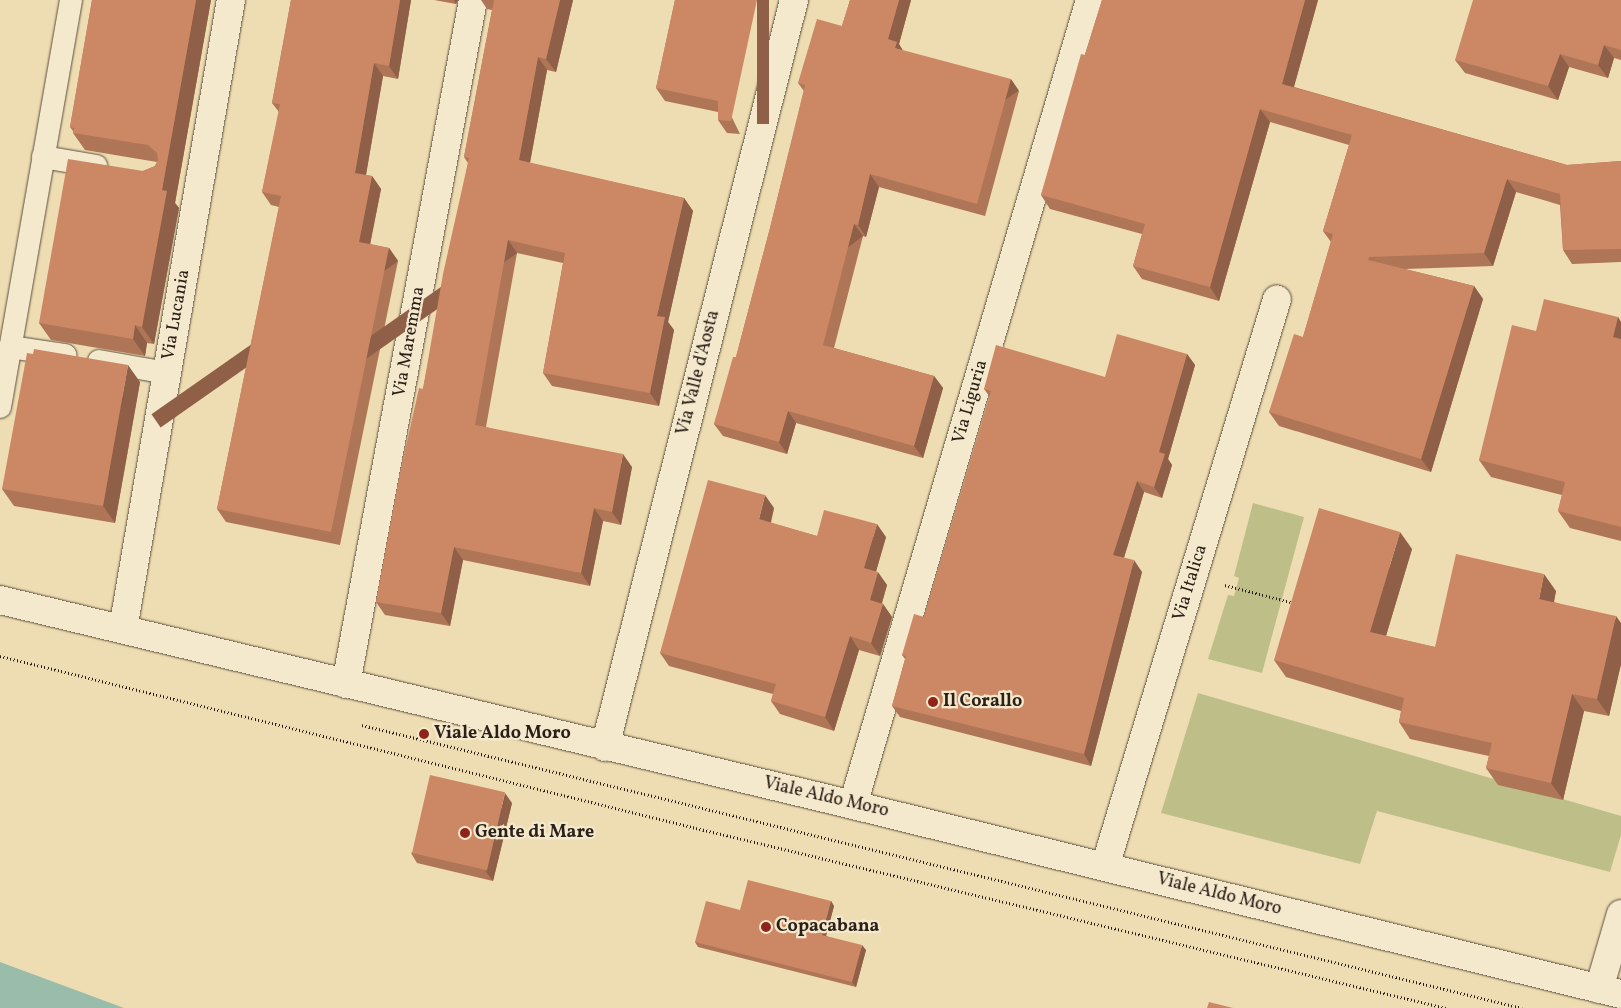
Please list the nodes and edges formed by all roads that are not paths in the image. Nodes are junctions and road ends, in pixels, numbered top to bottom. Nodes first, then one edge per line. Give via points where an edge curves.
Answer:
1 (71, 0) edge
2 (231, 0) edge
3 (473, 0) edge
4 (794, 0) edge
5 (1090, 0) edge
6 (43, 157) junction
7 (119, 169) edge
8 (1277, 299) dead end
9 (10, 347) junction
10 (167, 373) junction
11 (0, 407) edge
12 (0, 600) edge
13 (123, 629) junction
14 (346, 684) junction
15 (605, 747) junction
16 (853, 804) junction
17 (1106, 867) junction
18 (1621, 914) edge
19 (1610, 991) edge

1 - 6 lane
2 - 10 street, Via Lucania
3 - 14 street, Via Maremma
4 - 15 street, Via Valle d'Aosta
5 - 16 street, Via Liguria
6 - 7 lane
6 - 9 lane
8 - 17 street, Via Italica
9 - 10 lane
9 - 11 lane
10 - 13 street, Via Lucania
12 - 13 street, Viale Aldo Moro
13 - 14 street, Viale Aldo Moro
14 - 15 street, Viale Aldo Moro
15 - 16 street, Viale Aldo Moro
16 - 17 street, Viale Aldo Moro
17 - 19 street, Viale Aldo Moro
18 - 19 street

